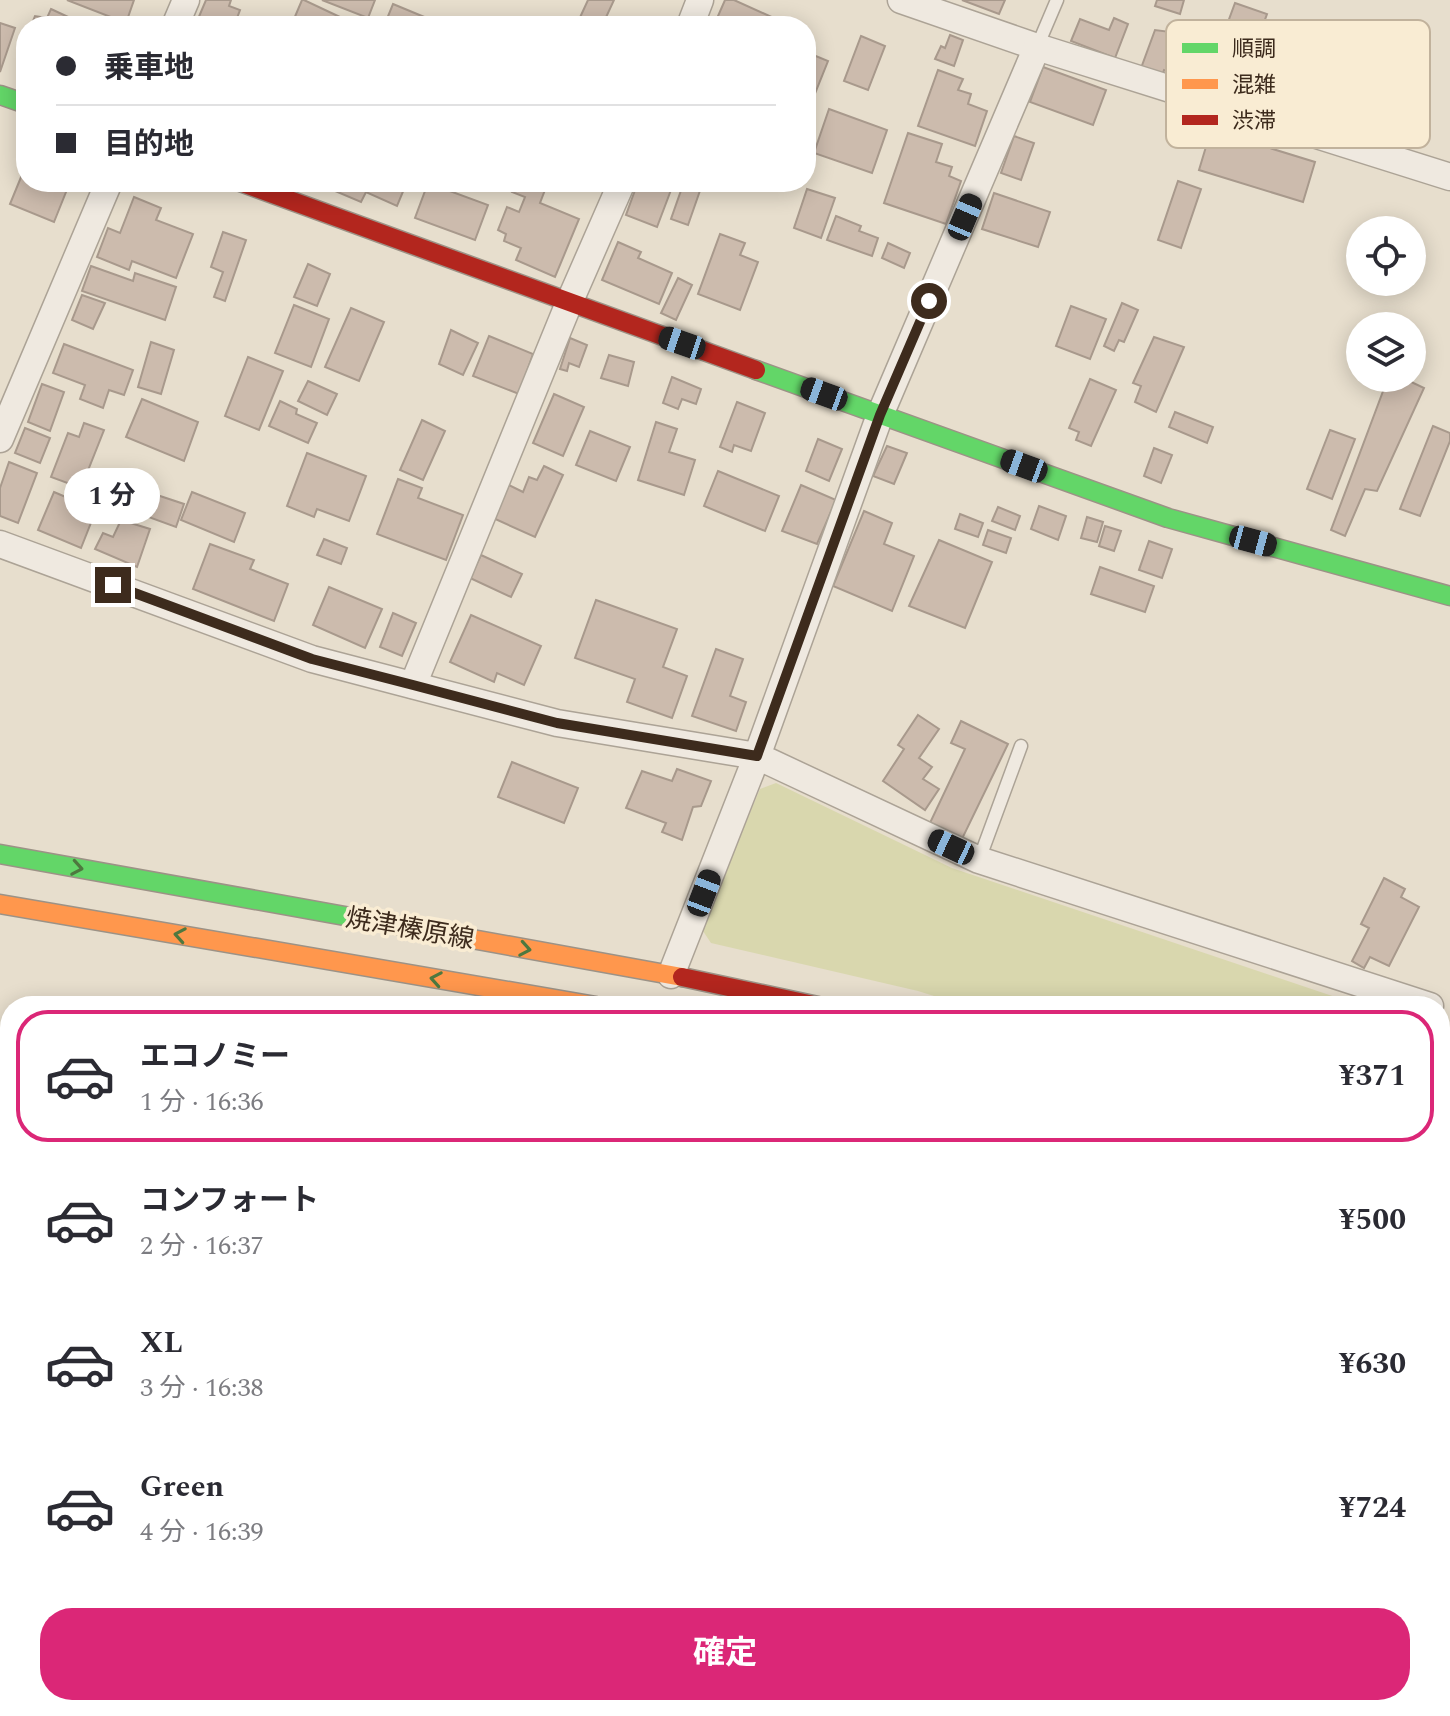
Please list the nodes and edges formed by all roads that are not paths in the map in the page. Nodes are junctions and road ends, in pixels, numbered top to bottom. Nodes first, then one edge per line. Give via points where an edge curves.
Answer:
1 (901, 0) edge
2 (1057, 0) edge
3 (1037, 47) junction
4 (1166, 88) edge
5 (1358, 148) edge
6 (1450, 177) edge
7 (105, 192) edge
8 (267, 192) edge
9 (618, 192) edge
10 (569, 303) junction
11 (880, 415) junction
12 (0, 439) edge
13 (0, 544) edge
14 (1450, 596) edge
15 (413, 685) junction
16 (1021, 746) dead end
17 (757, 756) junction
18 (0, 854) edge
19 (979, 860) junction
20 (0, 904) edge
21 (671, 975) junction
22 (538, 996) edge
23 (771, 996) edge
24 (1399, 996) edge

1 - 3 street
2 - 3 lane
3 - 4 street
3 - 11 street
5 - 6 street
7 - 12 street
8 - 10 main road
9 - 10 street
10 - 11 main road
10 - 15 street
11 - 14 main road via 1168,518
11 - 17 street
13 - 15 street via 312,659
15 - 17 street via 557,723
16 - 19 lane
17 - 19 street
17 - 21 street
18 -> 21 main road, 焼津榛原線
19 - 24 street
22 -> 20 main road, 焼津榛原線
21 - 23 main road, 焼津榛原線

